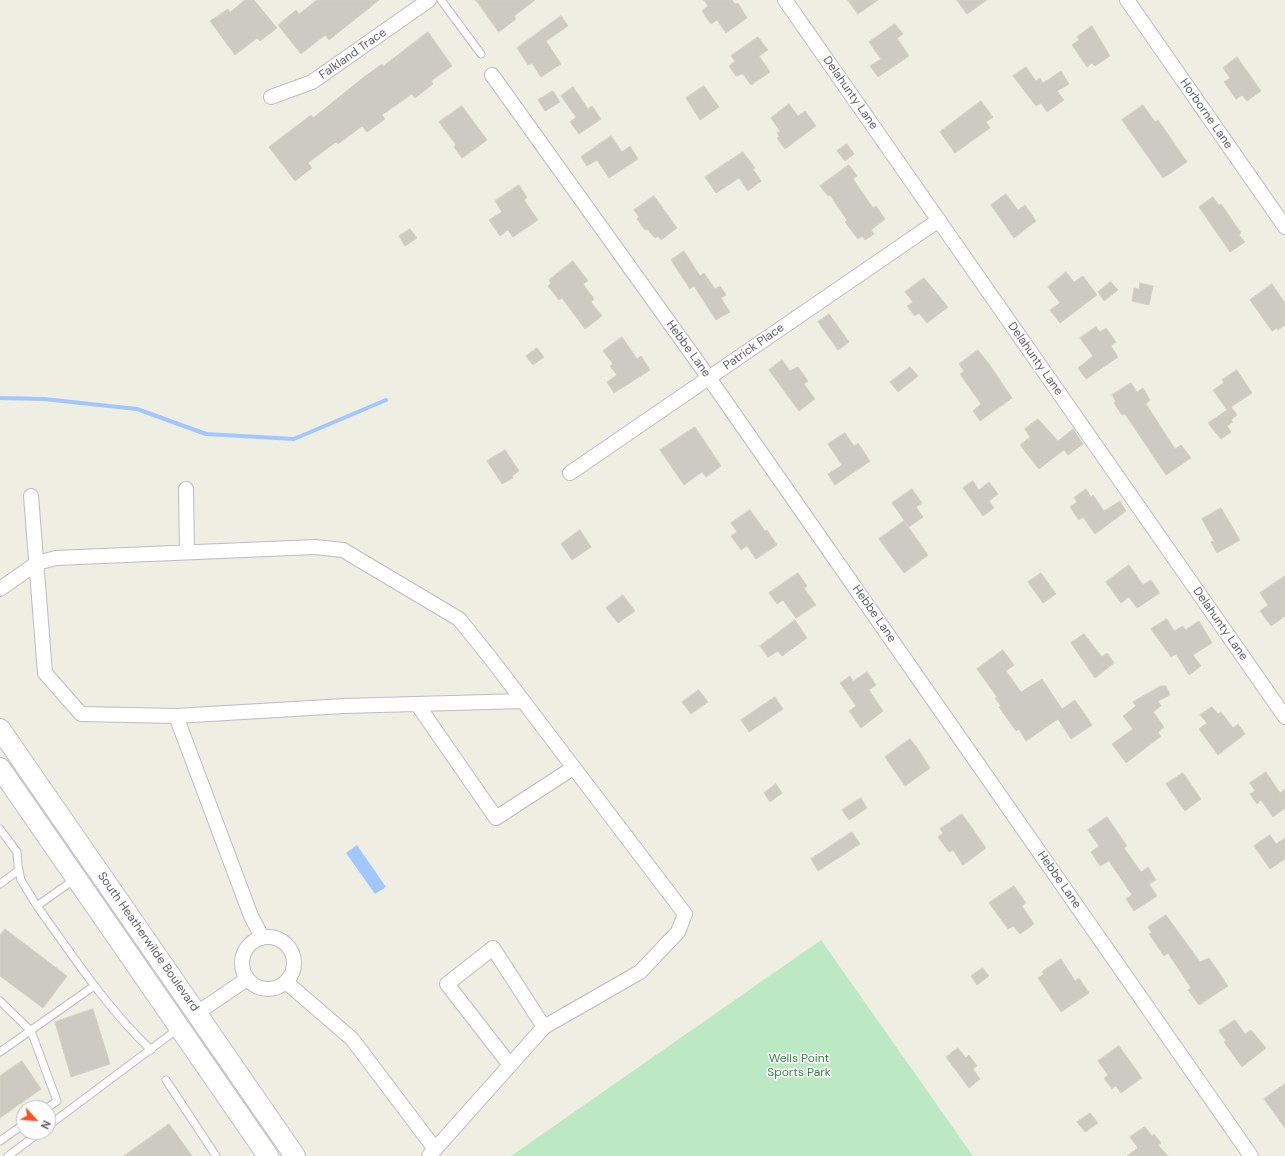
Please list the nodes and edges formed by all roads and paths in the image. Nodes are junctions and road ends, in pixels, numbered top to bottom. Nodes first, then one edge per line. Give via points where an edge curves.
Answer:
1 (429, 0) edge
2 (440, 0) edge
3 (785, 0) edge
4 (1127, 0) edge
5 (481, 54) dead end
6 (492, 75) dead end
7 (271, 96) dead end
8 (939, 220) junction
9 (1285, 227) edge
10 (709, 378) junction
11 (570, 473) dead end
12 (186, 489) dead end
13 (32, 496) dead end
14 (187, 552) junction
15 (37, 564) junction
16 (0, 589) edge
17 (523, 700) junction
18 (417, 704) junction
19 (176, 716) junction
20 (1285, 717) edge
21 (0, 729) edge
22 (0, 768) edge
23 (573, 768) junction
24 (0, 829) edge
25 (19, 870) junction
26 (76, 878) junction
27 (0, 884) edge
28 (37, 906) junction
29 (262, 937) junction
30 (247, 979) junction
31 (286, 982) junction
32 (94, 986) junction
33 (0, 1001) edge
34 (198, 1013) junction
35 (179, 1027) junction
36 (544, 1027) junction
37 (31, 1030) junction
38 (151, 1050) junction
39 (0, 1052) edge
40 (510, 1065) junction
41 (166, 1080) dead end
42 (56, 1102) edge
43 (56, 1120) edge
44 (16, 1130) edge
45 (29, 1140) edge
46 (0, 1141) edge
47 (432, 1153) edge
48 (8, 1156) edge
49 (216, 1156) edge
50 (268, 1156) edge
51 (295, 1156) edge
52 (1251, 1156) edge

1 - 7 street, Falkland Trace via 312,82
2 - 5 lane
3 - 8 street, Delahunty Lane
4 - 9 street, Horborne Lane
6 - 10 street, Hebbe Lane
8 - 10 street, Patrick Place
8 - 20 street, Delahunty Lane
10 - 11 street, Patrick Place
10 - 52 street, Hebbe Lane
12 - 14 street
13 - 15 street
14 - 15 street via 56,558
14 - 17 street via 315,547 343,550 459,619
15 - 16 street
15 - 19 street via 45,673 81,714
17 - 18 street
17 - 23 street
18 - 19 street
18 - 23 street via 496,818
19 - 29 street via 251,916
21 - 34 main road, South Heatherwilde Boulevard
22 - 26 main road, South Heatherwilde Boulevard
23 - 36 street via 685,914 678,932 640,972
24 - 25 lane via 17,852
25 - 27 lane
25 - 28 lane via 21,880
26 - 28 lane
26 - 35 main road, South Heatherwilde Boulevard
28 - 32 lane
29 - 30 street via 254,940 243,953 242,971
29 - 31 street via 280,939 292,950 294,967
30 - 31 street via 261,989 274,988
30 - 34 street
31 - 47 street via 352,1039
32 - 37 lane
32 - 38 lane
33 - 37 lane
34 - 35 main road
34 - 51 main road, South Heatherwilde Boulevard
35 - 38 lane
35 - 50 main road, South Heatherwilde Boulevard
36 - 40 street
36 - 40 street via 493,948 447,984
37 - 39 lane
37 - 42 lane
38 - 43 lane
40 - 47 street
41 - 49 lane
44 - 46 lane
45 - 48 lane

